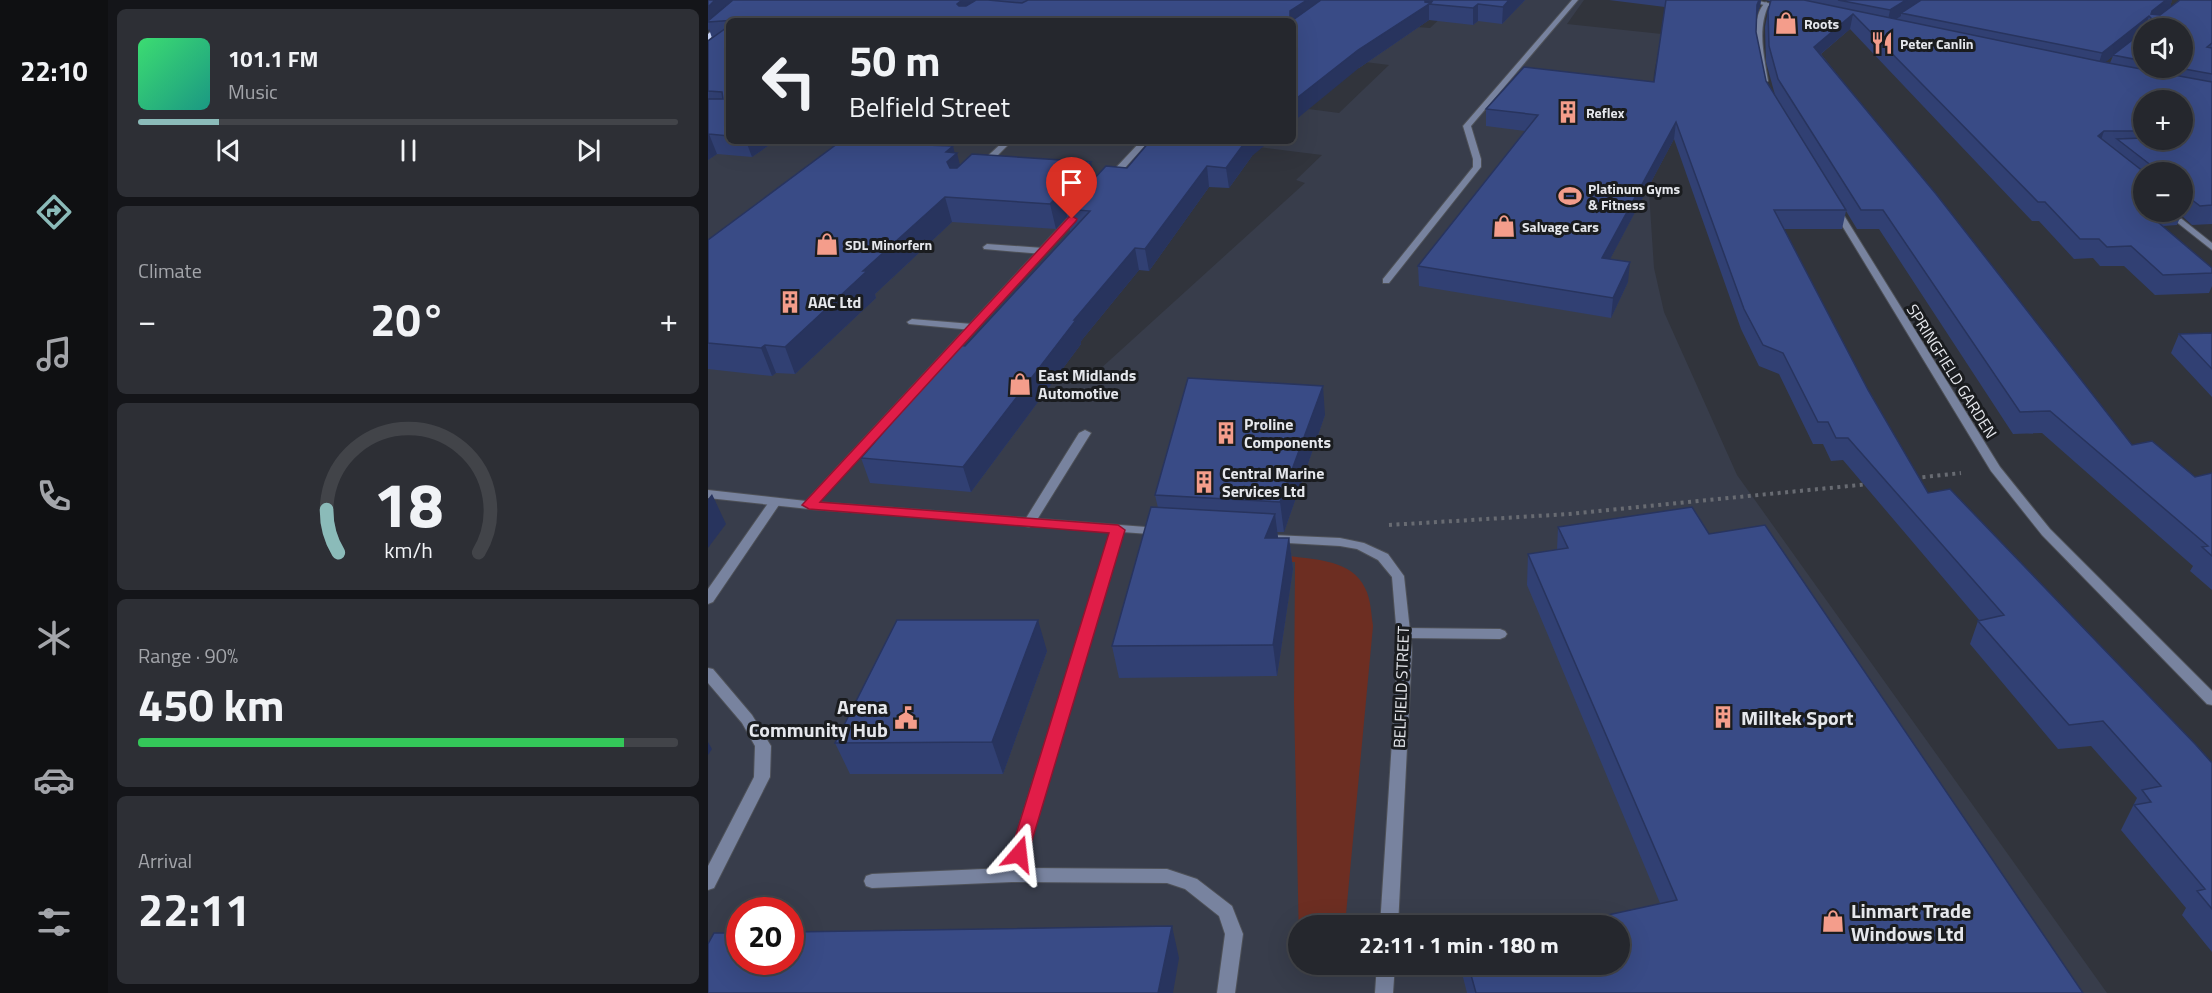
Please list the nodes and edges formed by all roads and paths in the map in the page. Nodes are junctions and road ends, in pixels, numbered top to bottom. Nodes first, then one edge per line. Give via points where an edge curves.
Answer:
1 (1575, 0) edge
2 (1746, 0) edge
3 (746, 4) edge
4 (1766, 4) junction
5 (1788, 5) edge
6 (728, 18) edge
7 (726, 20) edge
8 (708, 38) edge
9 (1514, 71) junction
10 (1525, 72) edge
11 (1769, 96) edge
12 (1005, 144) edge
13 (1142, 144) edge
14 (976, 172) edge
15 (1106, 183) edge
16 (1830, 199) edge
17 (1082, 208) edge
18 (2181, 222) edge
19 (987, 247) dead end
20 (2212, 247) edge
21 (1043, 250) junction
22 (1386, 281) dead end
23 (912, 322) dead end
24 (972, 327) junction
25 (1085, 433) dead end
26 (1995, 469) junction
27 (1905, 479) edge
28 (1871, 483) edge
29 (708, 494) edge
30 (775, 501) junction
31 (809, 505) junction
32 (1029, 523) junction
33 (1118, 530) junction
34 (1177, 533) edge
35 (1259, 538) edge
36 (1340, 542) junction
37 (708, 599) edge
38 (1404, 633) junction
39 (1500, 634) dead end
40 (708, 674) edge
41 (2212, 700) edge
42 (1012, 875) junction
43 (872, 881) dead end
44 (708, 883) edge
45 (1390, 915) edge
46 (1385, 975) edge
47 (1226, 993) edge
48 (1384, 993) edge

1 - 9 street
2 - 4 street
3 - 6 main road
4 - 5 street
4 - 11 street via 1760,40
7 - 8 main road
9 - 10 street
9 - 22 street via 1467,126 1477,167
12 - 14 street
13 - 15 street
16 - 26 street, SPRINGFIELD GARDEN
17 - 21 street
18 - 20 street
19 - 21 street
21 - 24 street
23 - 24 street
24 - 31 street
25 - 32 street
26 - 27 path
26 - 41 street, SPRINGFIELD GARDEN via 2046,532
28 - 36 path via 1631,510 1381,525
29 - 30 street
30 - 31 street
30 - 37 street
31 - 32 street
32 - 33 street
33 - 34 street
33 - 42 street
35 - 36 street, BELFIELD STREET
36 - 38 street, BELFIELD STREET via 1383,557 1398,576
38 - 39 street
38 - 45 street, BELFIELD STREET
40 - 44 street via 747,719 763,746 762,777
42 - 43 street
42 - 47 street via 1167,876 1191,885 1226,911 1234,934
46 - 48 street

